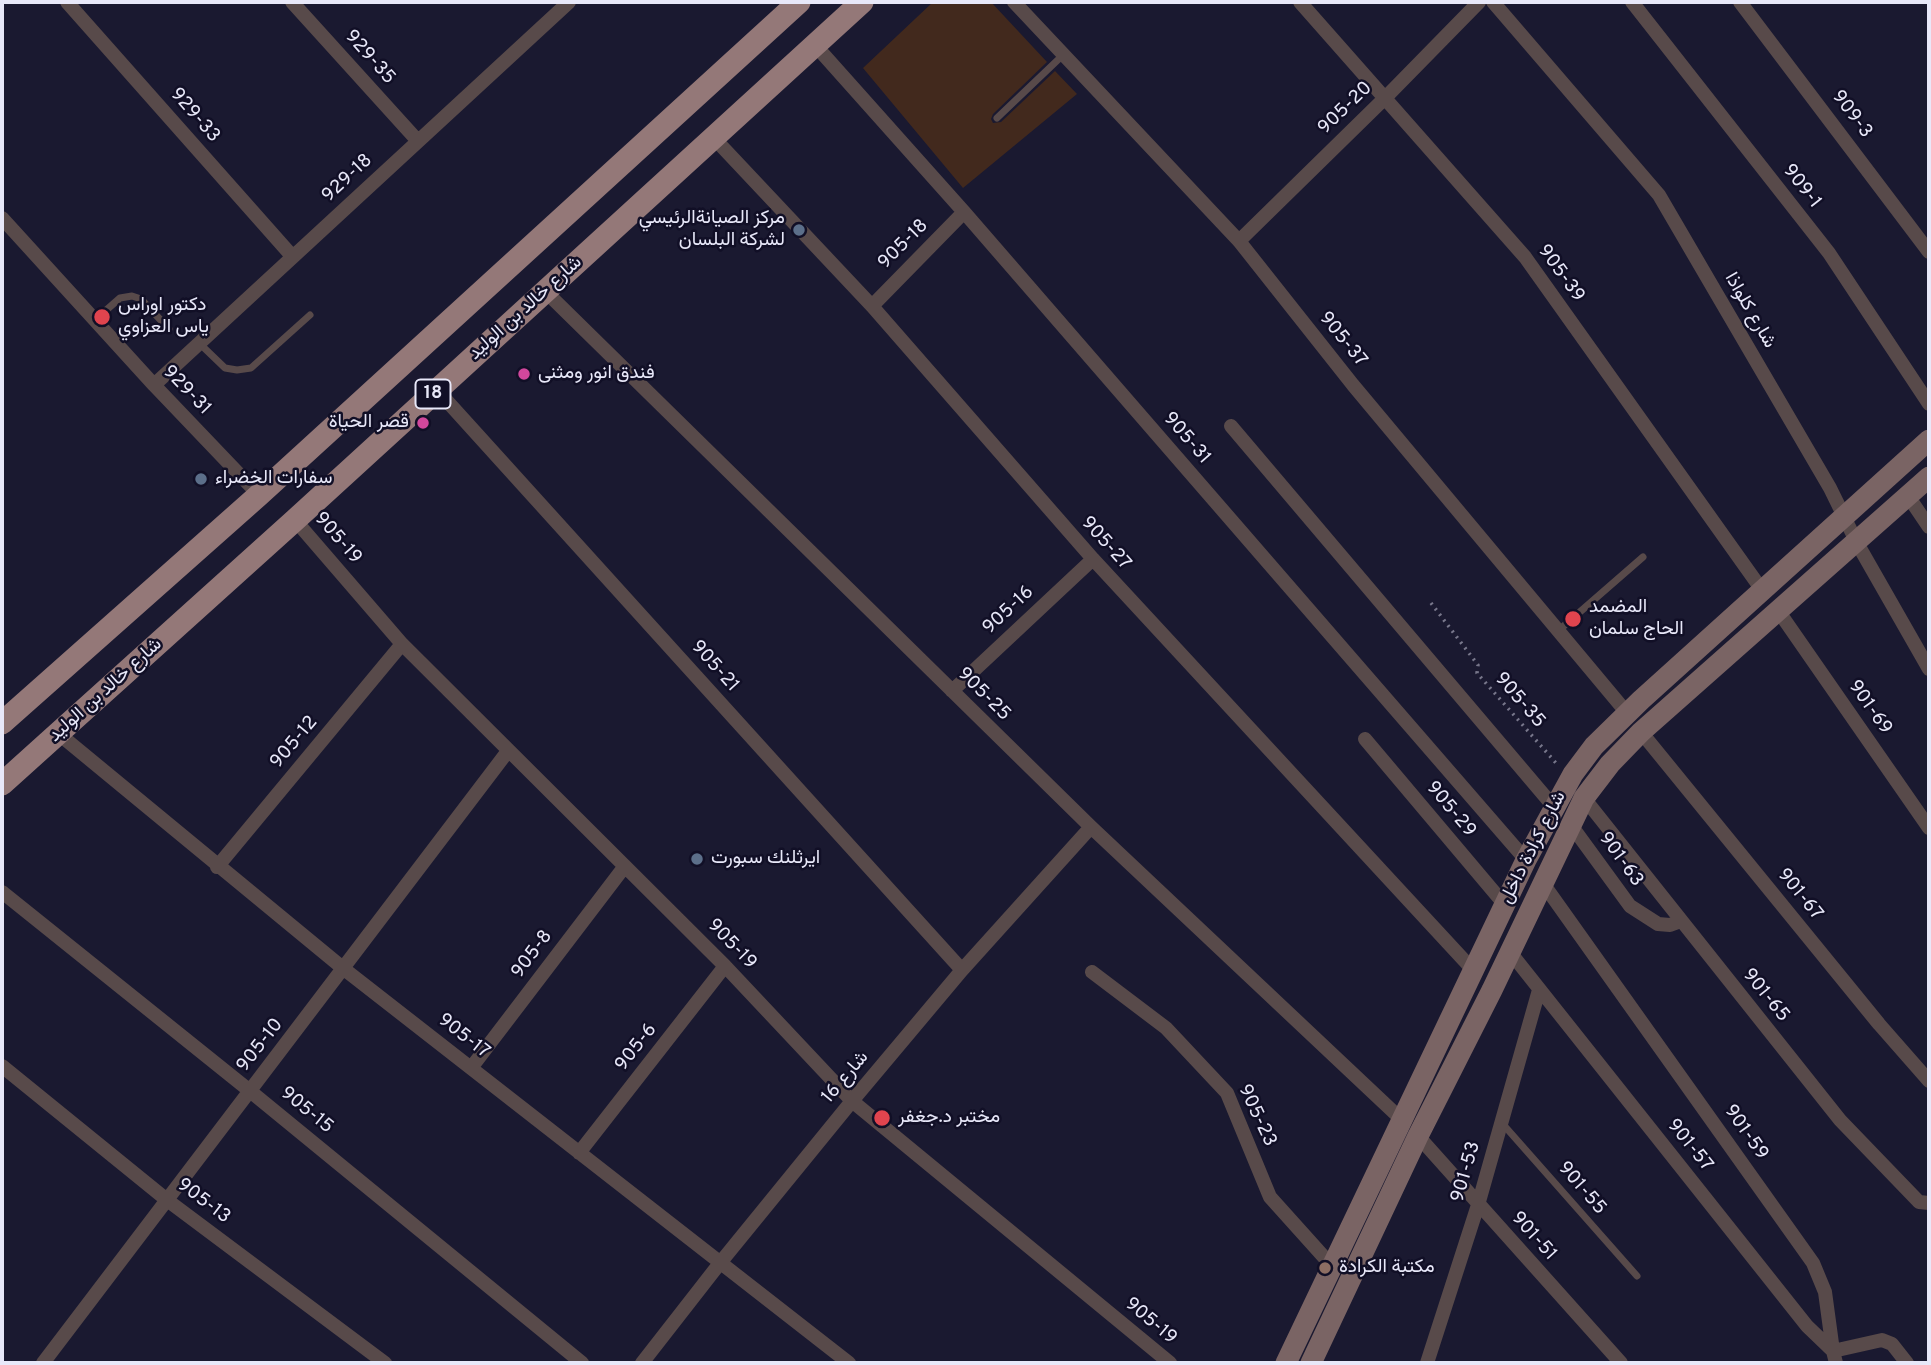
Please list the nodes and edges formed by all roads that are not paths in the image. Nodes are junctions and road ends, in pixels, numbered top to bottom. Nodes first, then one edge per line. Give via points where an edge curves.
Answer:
1 (67, 2) edge
2 (292, 2) edge
3 (569, 2) edge
4 (799, 2) edge
5 (862, 2) edge
6 (1014, 2) edge
7 (1300, 2) edge
8 (1479, 2) edge
9 (1493, 2) edge
10 (1632, 2) edge
11 (1740, 2) edge
12 (815, 44) junction
13 (1064, 54) junction
14 (1386, 97) junction
15 (997, 118) dead end
16 (713, 137) junction
17 (417, 140) junction
18 (964, 212) junction
19 (2, 218) edge
20 (1238, 242) junction
21 (1929, 252) edge
22 (292, 256) junction
23 (545, 291) junction
24 (872, 306) junction
25 (310, 315) dead end
26 (95, 320) junction
27 (169, 329) dead end
28 (200, 343) junction
29 (154, 385) junction
30 (437, 390) junction
31 (1929, 404) edge
32 (1231, 426) dead end
33 (1929, 440) edge
34 (1929, 477) edge
35 (259, 495) junction
36 (1908, 496) junction
37 (1844, 517) junction
38 (295, 520) junction
39 (1929, 527) edge
40 (1857, 543) junction
41 (1643, 557) dead end
42 (1093, 559) junction
43 (1762, 590) junction
44 (1777, 609) junction
45 (1558, 631) junction
46 (402, 644) junction
47 (1929, 669) edge
48 (953, 691) junction
49 (1626, 713) junction
50 (3, 720) edge
51 (1641, 732) junction
52 (59, 734) junction
53 (1365, 739) dead end
54 (508, 751) junction
55 (2, 784) edge
56 (1584, 798) junction
57 (1554, 807) junction
58 (1570, 825) junction
59 (1091, 827) junction
60 (1929, 828) edge
61 (1526, 860) junction
62 (625, 866) junction
63 (217, 867) junction
64 (1542, 882) junction
65 (2, 892) edge
66 (1505, 905) junction
67 (1681, 921) junction
68 (1510, 952) junction
69 (725, 966) junction
70 (344, 969) junction
71 (962, 970) junction
72 (1474, 971) junction
73 (1092, 972) dead end
74 (1539, 989) junction
75 (2, 1066) edge
76 (471, 1068) junction
77 (1929, 1081) edge
78 (250, 1091) junction
79 (852, 1101) junction
80 (1401, 1119) junction
81 (1502, 1122) junction
82 (1418, 1136) junction
83 (579, 1153) junction
84 (167, 1200) junction
85 (1929, 1203) edge
86 (1478, 1205) junction
87 (720, 1263) junction
88 (1332, 1266) junction
89 (1637, 1276) dead end
90 (1835, 1357) edge
91 (43, 1363) edge
92 (385, 1363) edge
93 (582, 1363) edge
94 (642, 1363) edge
95 (849, 1363) edge
96 (1170, 1363) edge
97 (1286, 1363) edge
98 (1311, 1363) edge
99 (1427, 1363) edge
100 (1621, 1363) edge
101 (1907, 1363) edge

1 - 22 street, 929-33
2 - 17 street, 929-35
3 - 17 street, 929-18
4 - 35 main road, 18
5 - 12 main road, شارع خالد بن الوليد / 18
6 - 13 street, 905-37
7 - 14 street, 905-39
8 - 14 street, 905-20
9 - 37 street, شارع كلواذا via 1659,195
10 - 31 street, 909-1 via 1829,253
11 - 21 street, 909-3
12 - 16 main road, شارع خالد بن الوليد / 18
12 - 18 street, 905-31
13 - 15 lane
13 - 20 street, 905-37
14 - 20 street, 905-20
14 - 43 street, 905-39 via 1525,257
16 - 23 main road, شارع خالد بن الوليد / 18
16 - 24 street, 905-27
17 - 22 street, 929-18
18 - 24 street, 905-18
18 - 61 street, 905-31
19 - 26 street, 929-31
20 - 45 street, 905-37
22 - 28 street, 929-18
23 - 30 main road, شارع خالد بن الوليد / 18
23 - 48 street, 905-25
24 - 42 street, 905-27
25 - 28 lane via 251,368 225,368
26 - 27 lane via 120,298 132,296 141,299
26 - 29 street, 929-31
28 - 29 street, 929-18
29 - 35 street, 929-31
30 - 38 main road, شارع خالد بن الوليد / 18
30 - 71 street, 905-21
32 - 57 street
33 - 37 main road, شارع كرادة داخل
34 - 36 main road, شارع كرادة داخل
35 - 50 main road, 18
36 - 39 street
36 - 40 main road, شارع كرادة داخل
37 - 40 street, شارع كلواذا
37 - 43 main road, شارع كرادة داخل
38 - 46 street, 905-19
38 - 52 main road, شارع خالد بن الوليد / 18
40 - 44 main road, شارع كرادة داخل
40 - 47 street, شارع كلواذا
41 - 45 lane
42 - 48 street, 905-16
42 - 72 street, 905-27
43 - 49 main road, شارع كرادة داخل
44 - 51 main road, شارع كرادة داخل
44 - 60 street, 901-69
45 - 49 street, 905-37
46 - 54 street, 905-19
46 - 63 street, 905-12
48 - 59 street, 905-25
49 - 57 main road, شارع كرادة داخل via 1594,746
51 - 56 main road, شارع كرادة داخل
51 - 77 street, 901-67
52 - 55 main road, شارع خالد بن الوليد / 18
52 - 63 street, 905-17
53 - 66 street, 905-29
54 - 62 street, 905-19
54 - 70 street, 905-10
56 - 58 main road, شارع كرادة داخل
56 - 67 street, 901-65
57 - 61 main road, شارع كرادة داخل
58 - 64 main road, شارع كرادة داخل
58 - 67 street, 901-63 via 1630,906 1658,924
59 - 71 street, شارع 16
59 - 80 street, 905-25
61 - 66 main road, شارع كرادة داخل
62 - 69 street, 905-19
62 - 76 street, 905-8
63 - 70 street, 905-17
64 - 68 main road, شارع كرادة داخل
64 - 90 street, 901-59 via 1813,1263 1825,1292
65 - 78 street, 905-15
66 - 72 main road, شارع كرادة داخل
67 - 85 street, 901-65 via 1840,1120 1919,1202
68 - 74 street, 901-57
68 - 82 main road, شارع كرادة داخل
69 - 79 street, 905-19
69 - 83 street, 905-6
70 - 76 street, 905-17
70 - 78 street, 905-10
71 - 79 street, شارع 16
72 - 80 main road, شارع كرادة داخل
73 - 88 street, 905-23 via 1166,1028 1227,1093 1270,1197
74 - 81 street, 901-53
74 - 90 street, 901-57
75 - 84 street, 905-13
76 - 83 street, 905-17
78 - 84 street, 905-10
78 - 93 street, 905-15
79 - 87 street, شارع 16
79 - 96 street, 905-19
80 - 88 main road, شارع كرادة داخل
81 - 86 street, 901-53
81 - 89 lane, 901-55
82 - 86 street, 901-51
82 - 98 main road, شارع كرادة داخل
83 - 87 street, 905-17
84 - 91 street, 905-10
84 - 92 street, 905-13
86 - 99 street, 901-53
86 - 100 street, 901-51
87 - 94 street, شارع 16
87 - 95 street, 905-17
88 - 97 main road, شارع كرادة داخل
90 - 101 street via 1882,1340 1892,1344

